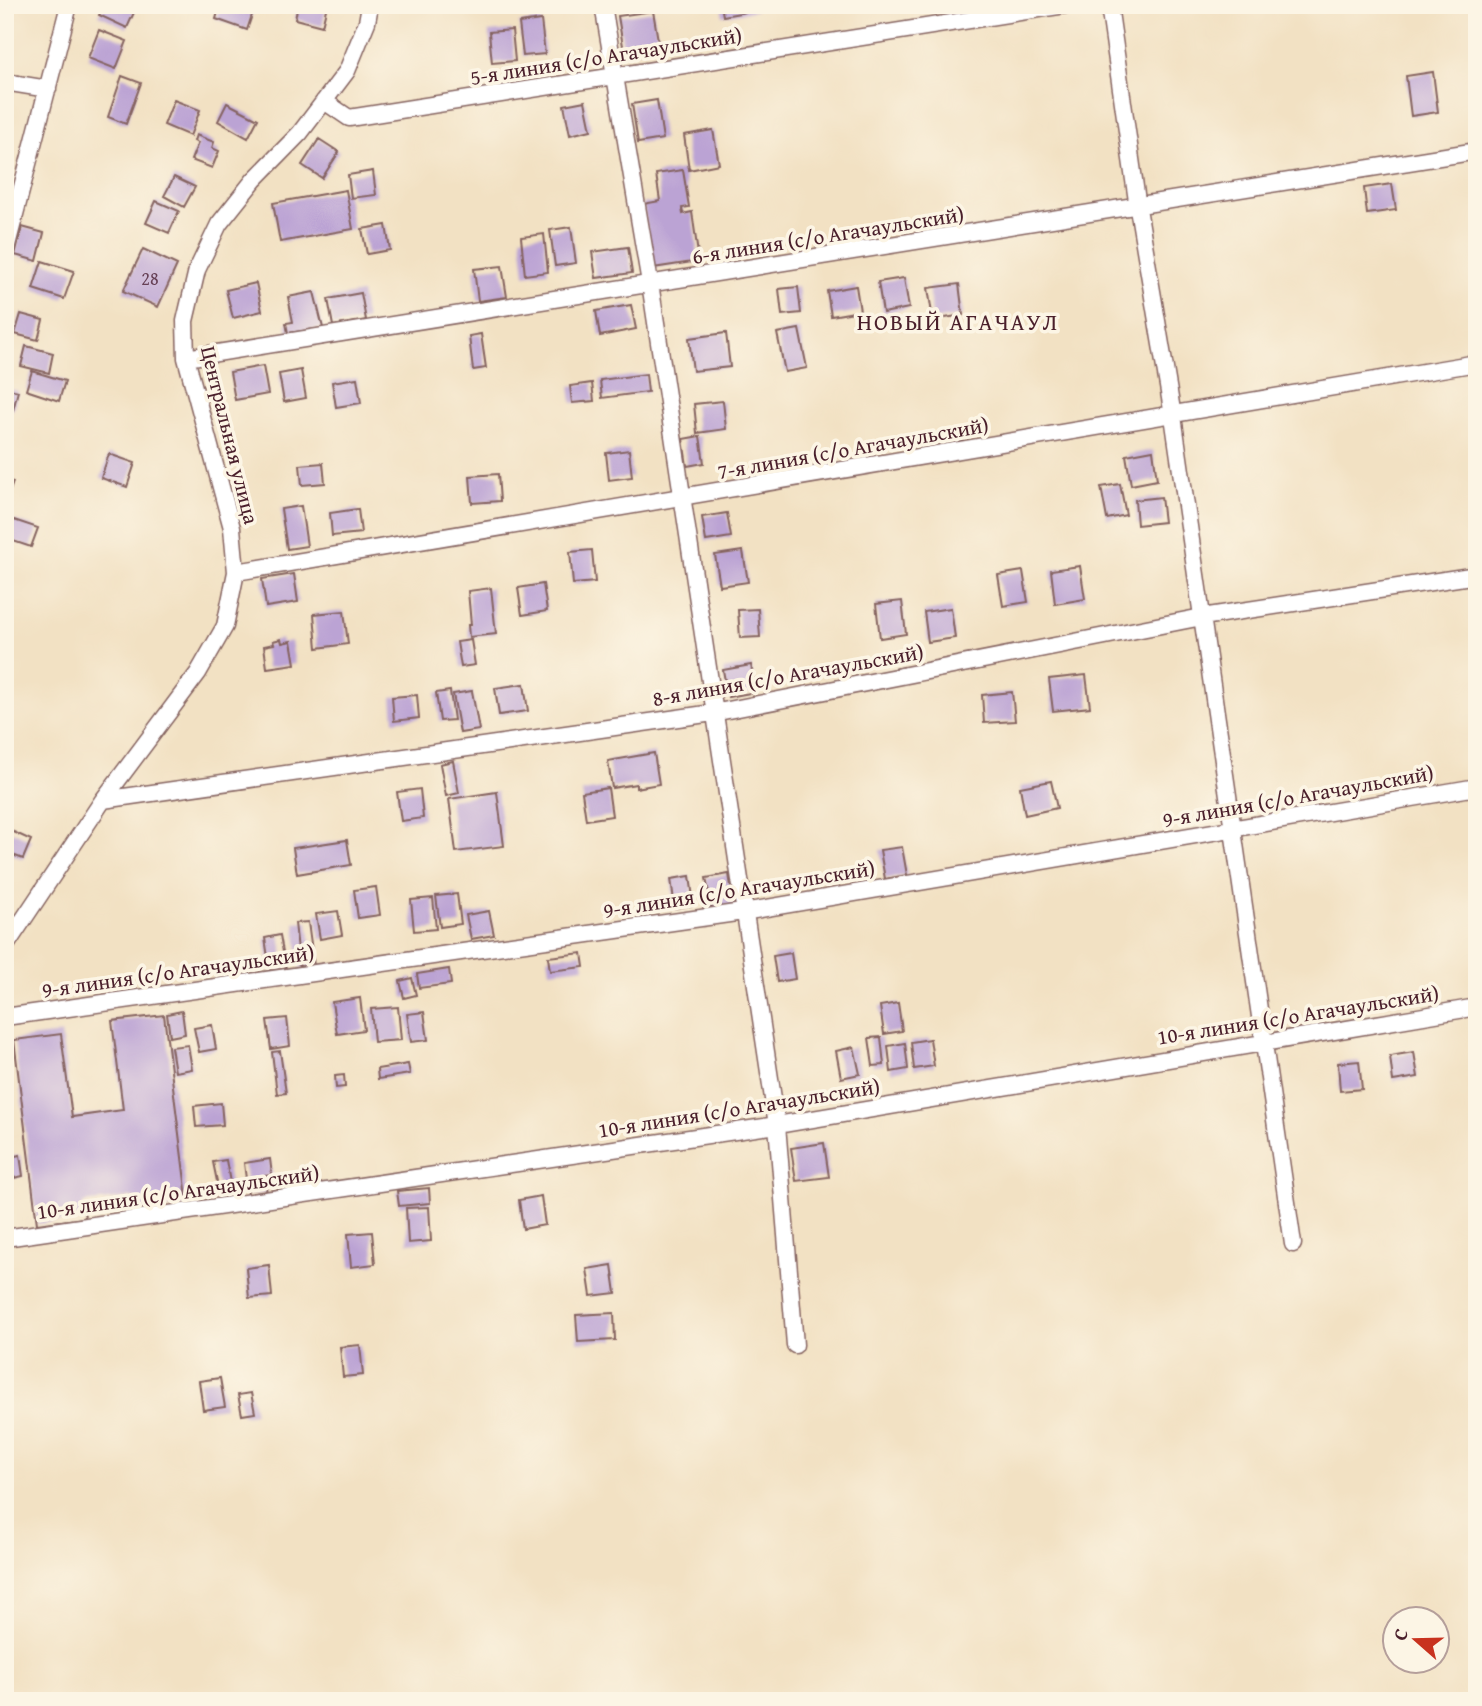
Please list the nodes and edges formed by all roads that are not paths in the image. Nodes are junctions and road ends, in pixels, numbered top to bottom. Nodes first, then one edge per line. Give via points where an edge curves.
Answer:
1 (69, 5) edge
2 (370, 5) edge
3 (603, 5) edge
4 (1065, 5) edge
5 (1109, 5) edge
6 (613, 75) junction
7 (5, 82) edge
8 (48, 89) junction
9 (324, 101) junction
10 (1477, 152) edge
11 (1138, 208) junction
12 (5, 253) edge
13 (650, 283) junction
14 (186, 358) junction
15 (1477, 363) edge
16 (1173, 415) junction
17 (683, 498) junction
18 (236, 572) junction
19 (1477, 575) edge
20 (1202, 617) junction
21 (713, 713) junction
22 (1477, 787) edge
23 (103, 800) junction
24 (1233, 829) junction
25 (743, 912) junction
26 (5, 947) edge
27 (1477, 1007) edge
28 (5, 1017) edge
29 (1264, 1041) junction
30 (777, 1125) junction
31 (5, 1238) edge
32 (1293, 1244) dead end
33 (795, 1345) dead end

1 - 8 street
2 - 9 street, Центральная улица via 346,71
3 - 6 street
4 - 6 street, 5-я линия (с/о Агачаульский)
5 - 11 street
6 - 9 street, 5-я линия (с/о Агачаульский) via 349,118
6 - 13 street
7 - 8 street
8 - 12 street
9 - 14 street, Центральная улица via 219,224 197,270 184,321
10 - 11 street, 6-я линия (с/о Агачаульский)
11 - 13 street, 6-я линия (с/о Агачаульский)
11 - 16 street
13 - 14 street, 6-я линия (с/о Агачаульский)
13 - 17 street
14 - 18 street, Центральная улица via 232,528
15 - 16 street, 7-я линия (с/о Агачаульский)
16 - 17 street, 7-я линия (с/о Агачаульский)
16 - 20 street
17 - 18 street, 7-я линия (с/о Агачаульский)
17 - 21 street
18 - 23 street, Центральная улица via 225,626 198,673
19 - 20 street, 8-я линия (с/о Агачаульский)
20 - 21 street, 8-я линия (с/о Агачаульский)
20 - 24 street
21 - 23 street, 8-я линия (с/о Агачаульский)
21 - 25 street
22 - 24 street, 9-я линия (с/о Агачаульский)
23 - 26 street, Центральная улица
24 - 25 street, 9-я линия (с/о Агачаульский)
24 - 29 street
25 - 28 street, 9-я линия (с/о Агачаульский)
25 - 30 street
27 - 29 street, 10-я линия (с/о Агачаульский)
29 - 30 street, 10-я линия (с/о Агачаульский)
29 - 32 street
30 - 31 street, 10-я линия (с/о Агачаульский)
30 - 33 street

